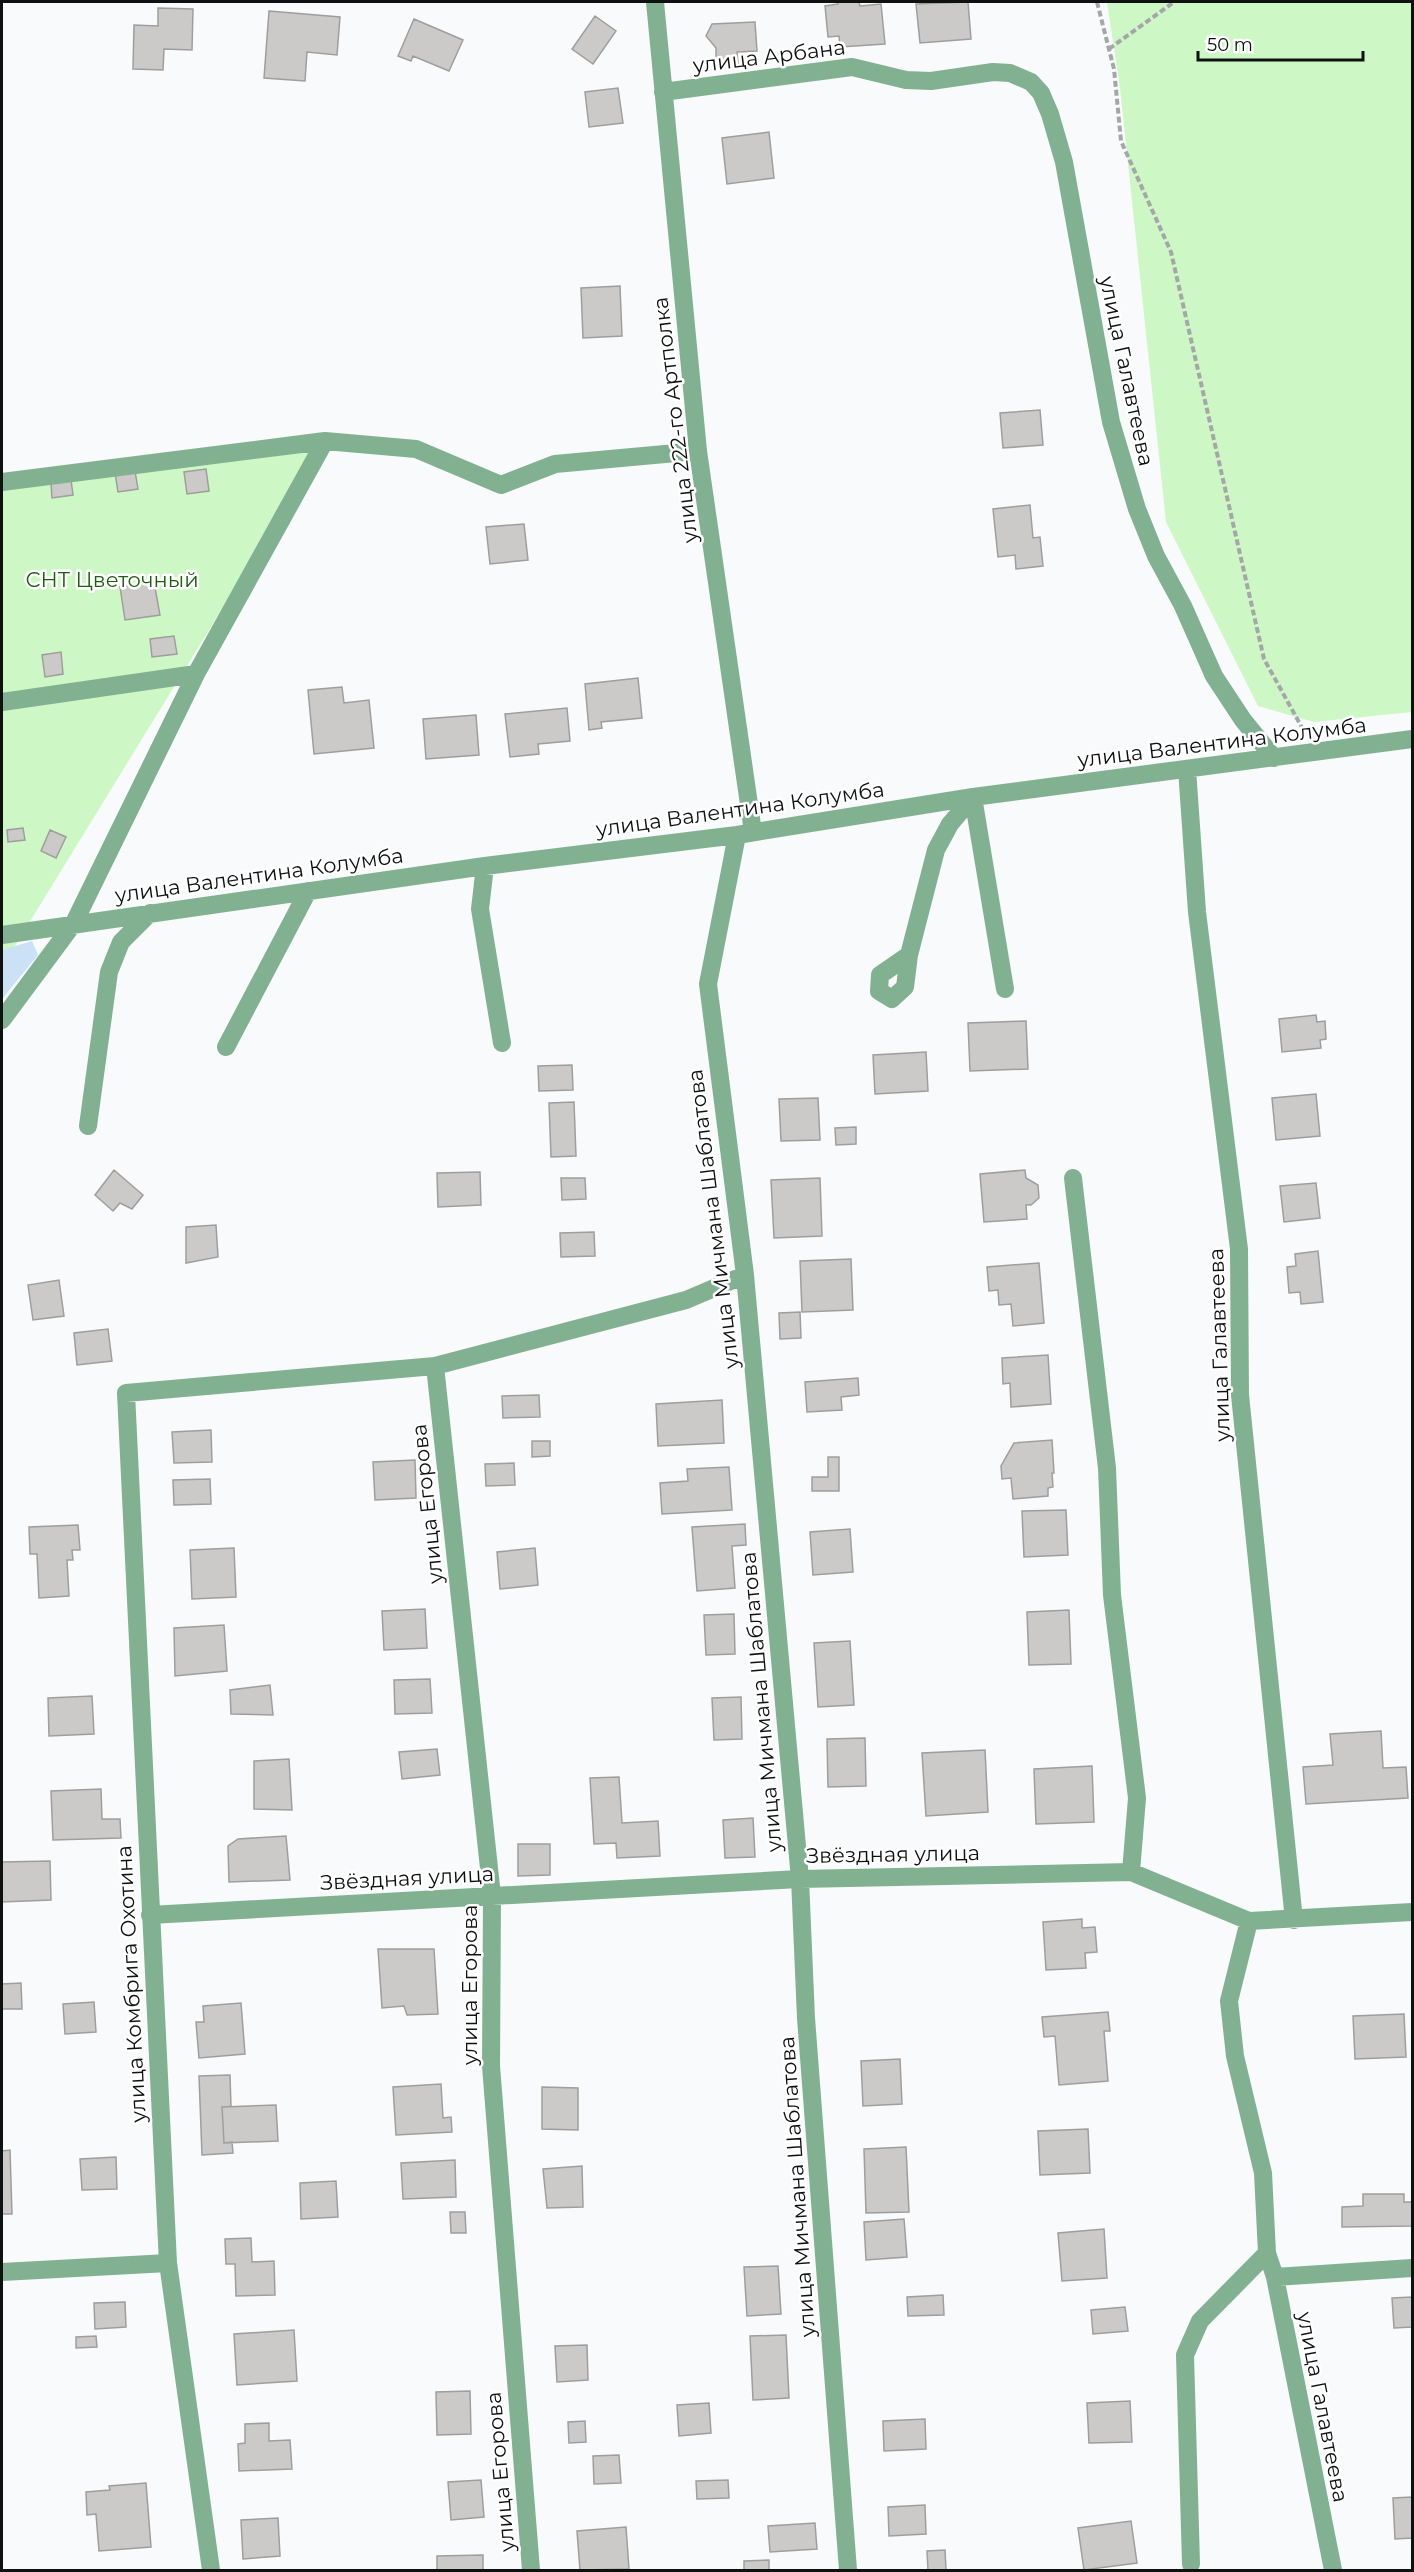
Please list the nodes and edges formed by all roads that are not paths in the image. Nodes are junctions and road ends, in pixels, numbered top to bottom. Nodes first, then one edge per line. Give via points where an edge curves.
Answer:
1 (656, 2) edge
2 (1023, 77) joint
3 (663, 92) junction
4 (325, 441) junction
5 (698, 451) junction
6 (2, 482) edge
7 (196, 675) junction
8 (2, 702) edge
9 (1413, 739) edge
10 (1274, 758) junction
11 (1187, 769) junction
12 (973, 797) junction
13 (745, 833) junction
14 (485, 866) junction
15 (309, 891) junction
16 (150, 913) junction
17 (74, 923) junction
18 (2, 935) edge
19 (909, 955) dead end
20 (1005, 989) dead end
21 (2, 1020) edge
22 (502, 1043) dead end
23 (225, 1047) dead end
24 (88, 1126) dead end
25 (1073, 1178) dead end
26 (745, 1275) junction
27 (435, 1366) junction
28 (1131, 1872) junction
29 (800, 1879) junction
30 (492, 1896) junction
31 (1413, 1912) edge
32 (150, 1915) junction
33 (1294, 1920) junction
34 (1249, 1921) junction
35 (1267, 2253) junction
36 (168, 2263) junction
37 (1413, 2268) edge
38 (2, 2272) edge
39 (1275, 2277) junction
40 (1191, 2564) dead end
41 (211, 2571) edge
42 (531, 2571) edge
43 (848, 2571) edge
44 (1333, 2571) edge

1 - 3 street, улица 222-го Артполка
2 - 3 street, улица Арбана via 993,72 923,81 852,67
2 - 10 street, улица Галавтеева via 1041,93 1064,162 1111,422 1137,509 1214,676
3 - 5 street, улица 222-го Артполка
4 - 5 street via 416,449 501,485 555,464
4 - 6 street
4 - 7 street
5 - 13 street, улица 222-го Артполка
7 - 8 street
7 - 17 street
9 - 10 street, улица Валентина Колумба
10 - 11 street, улица Валентина Колумба
11 - 12 street, улица Валентина Колумба
11 - 33 street, улица Галавтеева via 1197,912 1239,1249 1240,1395
12 - 13 street, улица Валентина Колумба
12 - 19 street via 950,824 936,850
12 - 20 street
13 - 14 street, улица Валентина Колумба
13 - 26 street, улица Мичмана Шаблатова via 708,984
14 - 15 street, улица Валентина Колумба
14 - 22 street via 480,909
15 - 16 street, улица Валентина Колумба
15 - 23 street
16 - 17 street, улица Валентина Колумба
16 - 24 street via 121,942 109,972
17 - 18 street, улица Валентина Колумба
17 - 21 street
25 - 28 street via 1107,1468 1112,1595 1137,1798
26 - 27 street via 686,1300
26 - 29 street, улица Мичмана Шаблатова
27 - 30 street, улица Егорова
27 - 32 street, улица Комбрига Охотина via 126,1393
28 - 29 street, Звёздная улица
28 - 34 street, Звёздная улица
29 - 30 street, Звёздная улица
29 - 43 street, улица Мичмана Шаблатова via 806,2018
30 - 32 street, Звёздная улица
30 - 42 street, улица Егорова via 490,2066
31 - 33 street, Звёздная улица
32 - 36 street, улица Комбрига Охотина
33 - 34 street, Звёздная улица
34 - 35 street, улица Галавтеева via 1229,2001 1235,2056 1263,2174
35 - 39 street, улица Галавтеева
35 - 40 street via 1200,2321 1185,2355
36 - 38 street
36 - 41 street, улица Комбрига Охотина
37 - 39 street
39 - 44 street, улица Галавтеева

